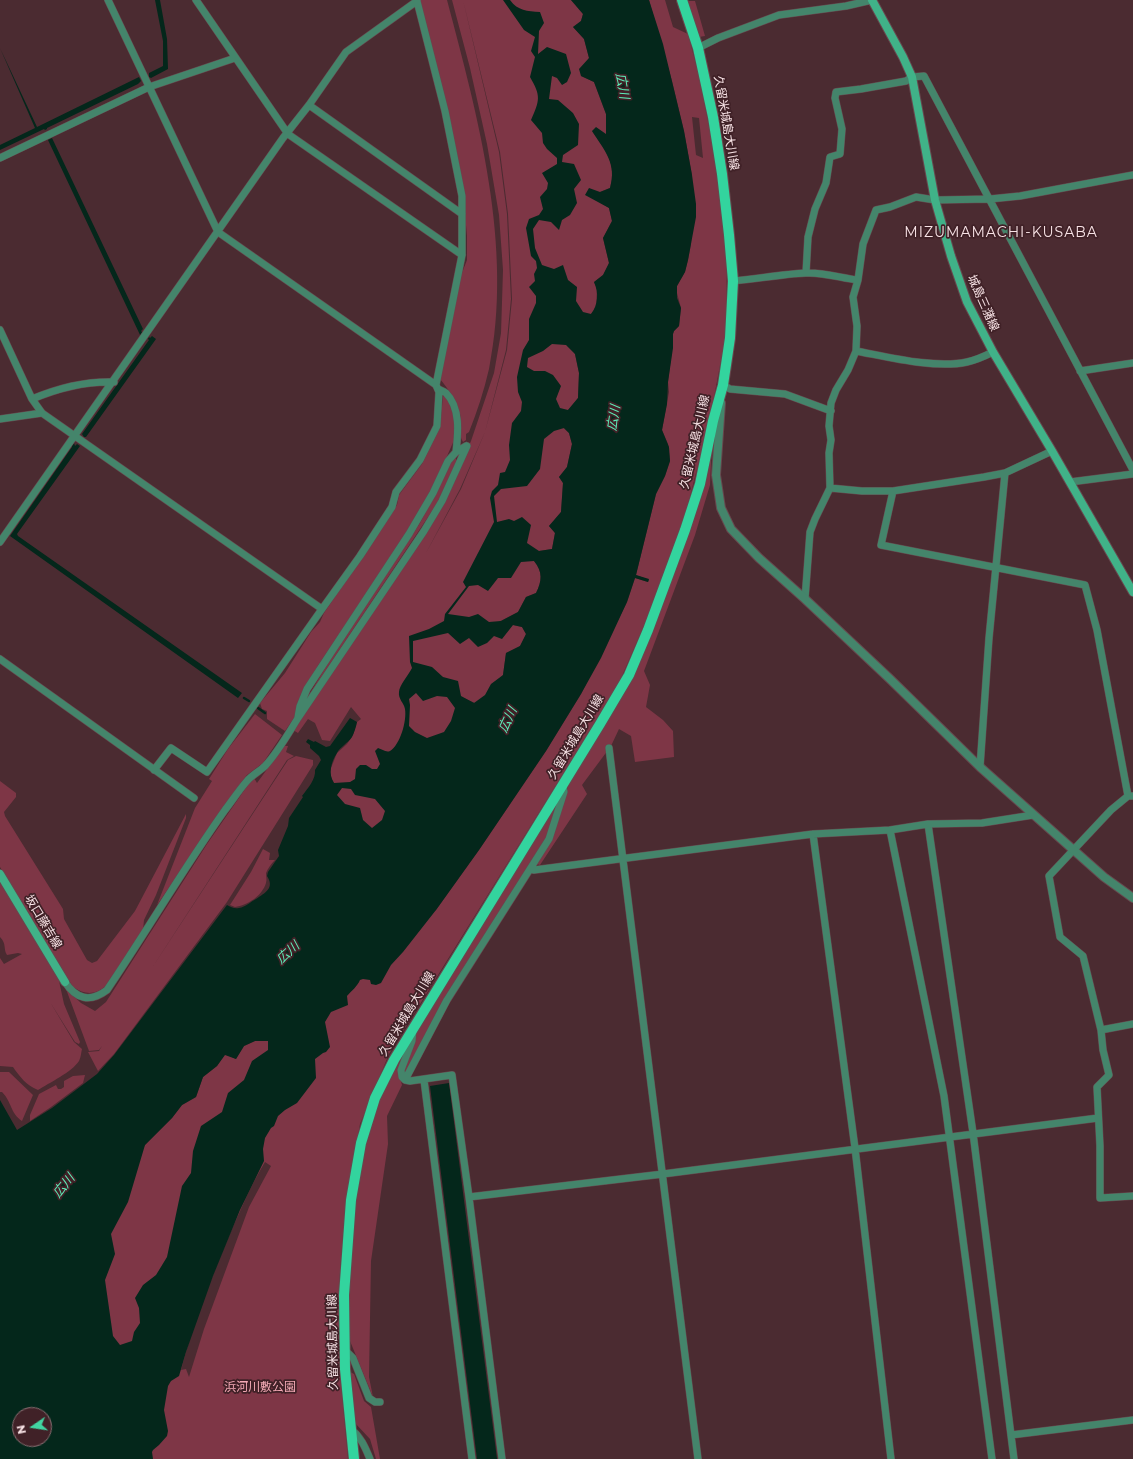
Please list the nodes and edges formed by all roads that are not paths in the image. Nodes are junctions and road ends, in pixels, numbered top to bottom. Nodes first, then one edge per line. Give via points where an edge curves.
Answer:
1 (108, 0) edge
2 (196, 0) edge
3 (682, 0) edge
4 (872, 0) edge
5 (417, 1) edge
6 (698, 48) junction
7 (235, 58) junction
8 (912, 78) junction
9 (149, 87) junction
10 (309, 105) junction
11 (288, 134) junction
12 (0, 158) edge
13 (1133, 175) edge
14 (990, 198) junction
15 (935, 200) junction
16 (462, 214) junction
17 (218, 232) junction
18 (462, 255) junction
19 (806, 273) junction
20 (858, 280) junction
21 (733, 281) junction
22 (0, 330) edge
23 (856, 351) junction
24 (993, 352) junction
25 (1133, 363) edge
26 (1080, 371) junction
27 (114, 382) junction
28 (723, 384) junction
29 (437, 387) junction
30 (32, 399) junction
31 (831, 412) junction
32 (42, 413) junction
33 (0, 419) edge
34 (74, 437) junction
35 (1052, 451) junction
36 (456, 452) junction
37 (1133, 470) edge
38 (1006, 473) junction
39 (1070, 482) junction
40 (830, 488) junction
41 (893, 491) junction
42 (0, 542) edge
43 (996, 568) junction
44 (1133, 592) edge
45 (804, 599) junction
46 (322, 609) junction
47 (0, 659) edge
48 (298, 718) junction
49 (609, 748) dead end
50 (980, 767) junction
51 (154, 770) junction
52 (563, 783) junction
53 (1130, 796) edge
54 (194, 798) dead end
55 (1034, 815) junction
56 (928, 824) junction
57 (890, 830) junction
58 (813, 834) junction
59 (1074, 850) junction
60 (623, 859) junction
61 (530, 869) junction
62 (0, 874) edge
63 (1133, 898) edge
64 (65, 982) joint
65 (1133, 1024) edge
66 (414, 1028) junction
67 (1100, 1030) junction
68 (405, 1080) junction
69 (424, 1080) junction
70 (1098, 1118) junction
71 (971, 1134) junction
72 (951, 1136) junction
73 (855, 1148) junction
74 (663, 1174) junction
75 (1133, 1196) edge
76 (469, 1197) junction
77 (345, 1350) junction
78 (380, 1402) dead end
79 (1133, 1420) edge
80 (350, 1428) junction
81 (1012, 1437) junction
82 (354, 1459) edge
83 (370, 1459) edge
84 (472, 1459) edge
85 (502, 1459) edge
86 (698, 1459) edge
87 (891, 1459) edge
88 (992, 1459) edge
89 (1014, 1459) edge

1 - 9 street
2 - 7 street
3 - 6 main road, 久留米城島大川線
4 - 6 street via 779,15
4 - 8 main road, 城島三潴線
5 - 10 street via 346,52
5 - 16 street via 445,111 462,196
6 - 21 main road, 久留米城島大川線 via 722,174
7 - 9 street
7 - 11 street
8 - 14 street via 924,76
8 - 15 main road, 城島三潴線
8 - 19 street via 862,90 836,92 842,129 840,154 830,157 826,183 815,209 808,237
9 - 12 street
9 - 17 street
10 - 11 street
10 - 16 street
11 - 17 street
11 - 18 street
13 - 14 street via 1020,196
14 - 15 street
14 - 26 street
15 - 20 street via 916,197 876,210 863,244
15 - 24 main road, 城島三潴線 via 967,302
16 - 18 street
17 - 27 street
17 - 29 street
18 - 29 street
19 - 20 street
19 - 21 street
20 - 23 street via 853,297
21 - 28 main road, 久留米城島大川線 via 730,338
22 - 30 street
23 - 24 street via 938,364 966,362
23 - 31 street via 836,390
24 - 35 main road, 城島三潴線
25 - 26 street
26 - 37 street
27 - 30 street via 83,383
27 - 34 street
28 - 31 street via 730,389 785,394
28 - 45 street via 716,475 721,508 731,529 758,558
28 - 52 main road, 久留米城島大川線 via 700,484 648,630 629,675
29 - 36 street via 446,393 453,405 458,432
29 - 46 street via 437,426 420,460 396,492 392,507 360,556
30 - 32 street
31 - 40 street
32 - 33 street
32 - 34 street
34 - 42 street
34 - 46 street
35 - 38 street
35 - 39 main road, 城島三潴線
36 - 48 street via 448,461 409,534 307,689
36 - 48 street via 467,446 438,507
37 - 39 street
38 - 41 street
38 - 43 street
39 - 44 main road, 城島三潴線
40 - 41 street
40 - 45 street via 810,532
41 - 43 street via 881,545
43 - 50 street
43 - 53 street via 1085,586 1097,630
45 - 50 street
46 - 51 street via 208,772 171,748
47 - 51 street
48 - 64 street via 265,766 247,781 218,821 107,990 99,997 90,999 74,993
49 - 60 street
50 - 55 street
51 - 54 street
52 - 61 street via 564,792 549,839
52 - 66 main road, 久留米城島大川線
53 - 59 street via 1111,810
55 - 56 street via 982,823
55 - 59 street
56 - 57 street
56 - 71 street
57 - 58 street
57 - 72 street
58 - 60 street
58 - 73 street
59 - 63 street via 1104,877
59 - 67 street via 1049,876 1060,937 1082,956
60 - 61 street
60 - 74 street
61 - 68 street via 447,1000
62 - 64 main road, 坂口藤吉線
65 - 67 street
66 - 68 street via 401,1070
66 - 77 main road, 久留米城島大川線 via 375,1098 361,1143 352,1200 344,1295
67 - 70 street via 1109,1075 1097,1087
68 - 69 street
69 - 76 street via 452,1075
69 - 84 street
70 - 71 street
70 - 75 street via 1100,1198
71 - 72 street
71 - 81 street
72 - 73 street
72 - 88 street
73 - 74 street
73 - 87 street
74 - 76 street
74 - 86 street
76 - 85 street
77 - 78 street via 353,1358 369,1398
77 - 80 main road, 久留米城島大川線
79 - 81 street
80 - 82 main road, 久留米城島大川線
80 - 83 street via 365,1446
81 - 89 street

